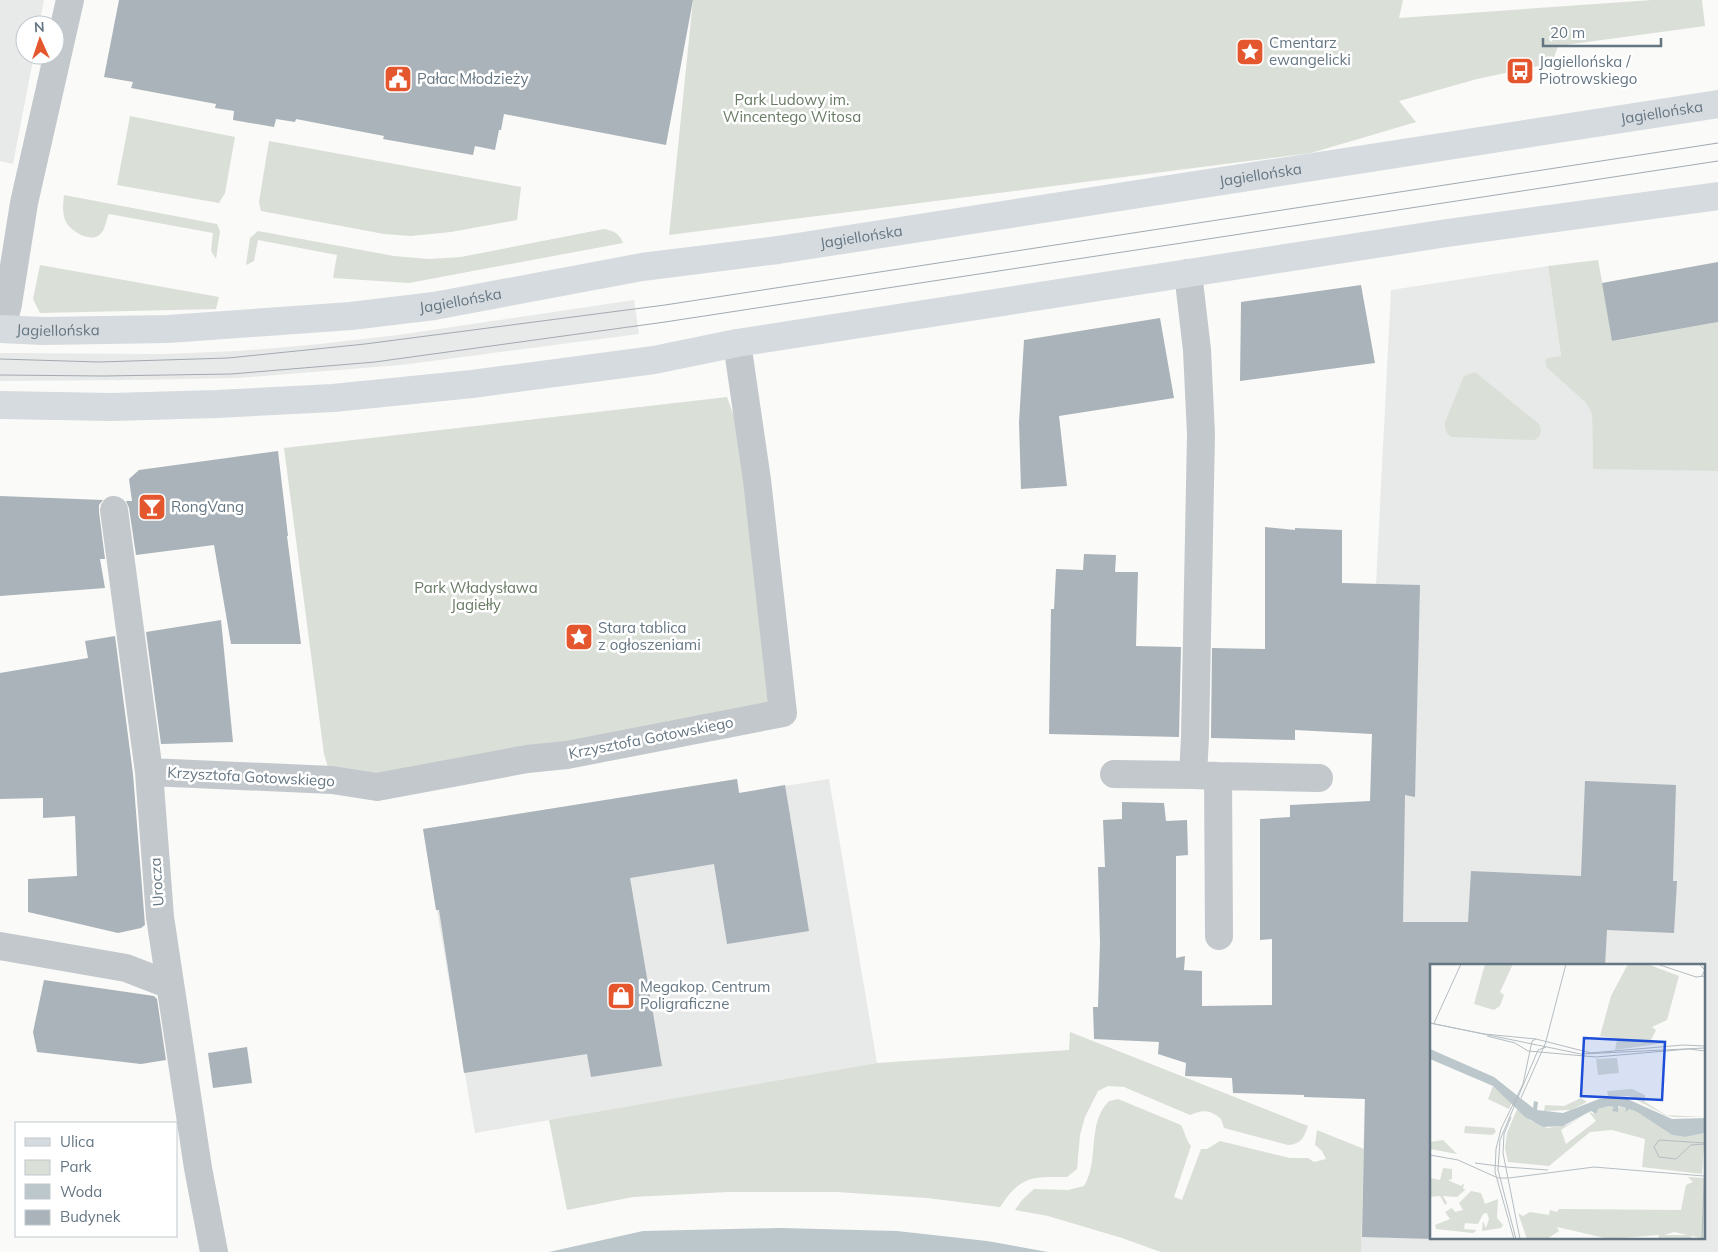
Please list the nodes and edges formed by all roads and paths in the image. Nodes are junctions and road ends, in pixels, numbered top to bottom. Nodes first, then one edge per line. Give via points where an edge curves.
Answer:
1 (70, 0) edge
2 (1718, 104) edge
3 (1718, 196) edge
4 (1188, 272) junction
5 (0, 319) edge
6 (0, 329) edge
7 (737, 343) junction
8 (0, 405) edge
9 (114, 510) dead end
10 (149, 772) junction
11 (1114, 774) dead end
12 (1205, 776) junction
13 (1319, 778) dead end
14 (1219, 936) dead end
15 (0, 946) edge
16 (170, 985) junction
17 (214, 1252) edge

1 - 5 street via 24,203 8,304
2 - 6 main road, Jagiellońska via 778,250 642,267 434,306 351,316 168,329
3 - 4 main road
4 - 7 main road
4 - 12 street via 1197,350 1200,434 1195,737
7 - 8 main road via 654,360 333,398 112,407
7 - 10 street, Krzysztofa Gotowskiego via 757,480 784,712 377,787 332,780
9 - 10 street, Urocza
10 - 16 street, Urocza via 160,917
11 - 12 street
12 - 13 street
12 - 14 street
15 - 16 street via 126,968
16 - 17 street, Urocza

